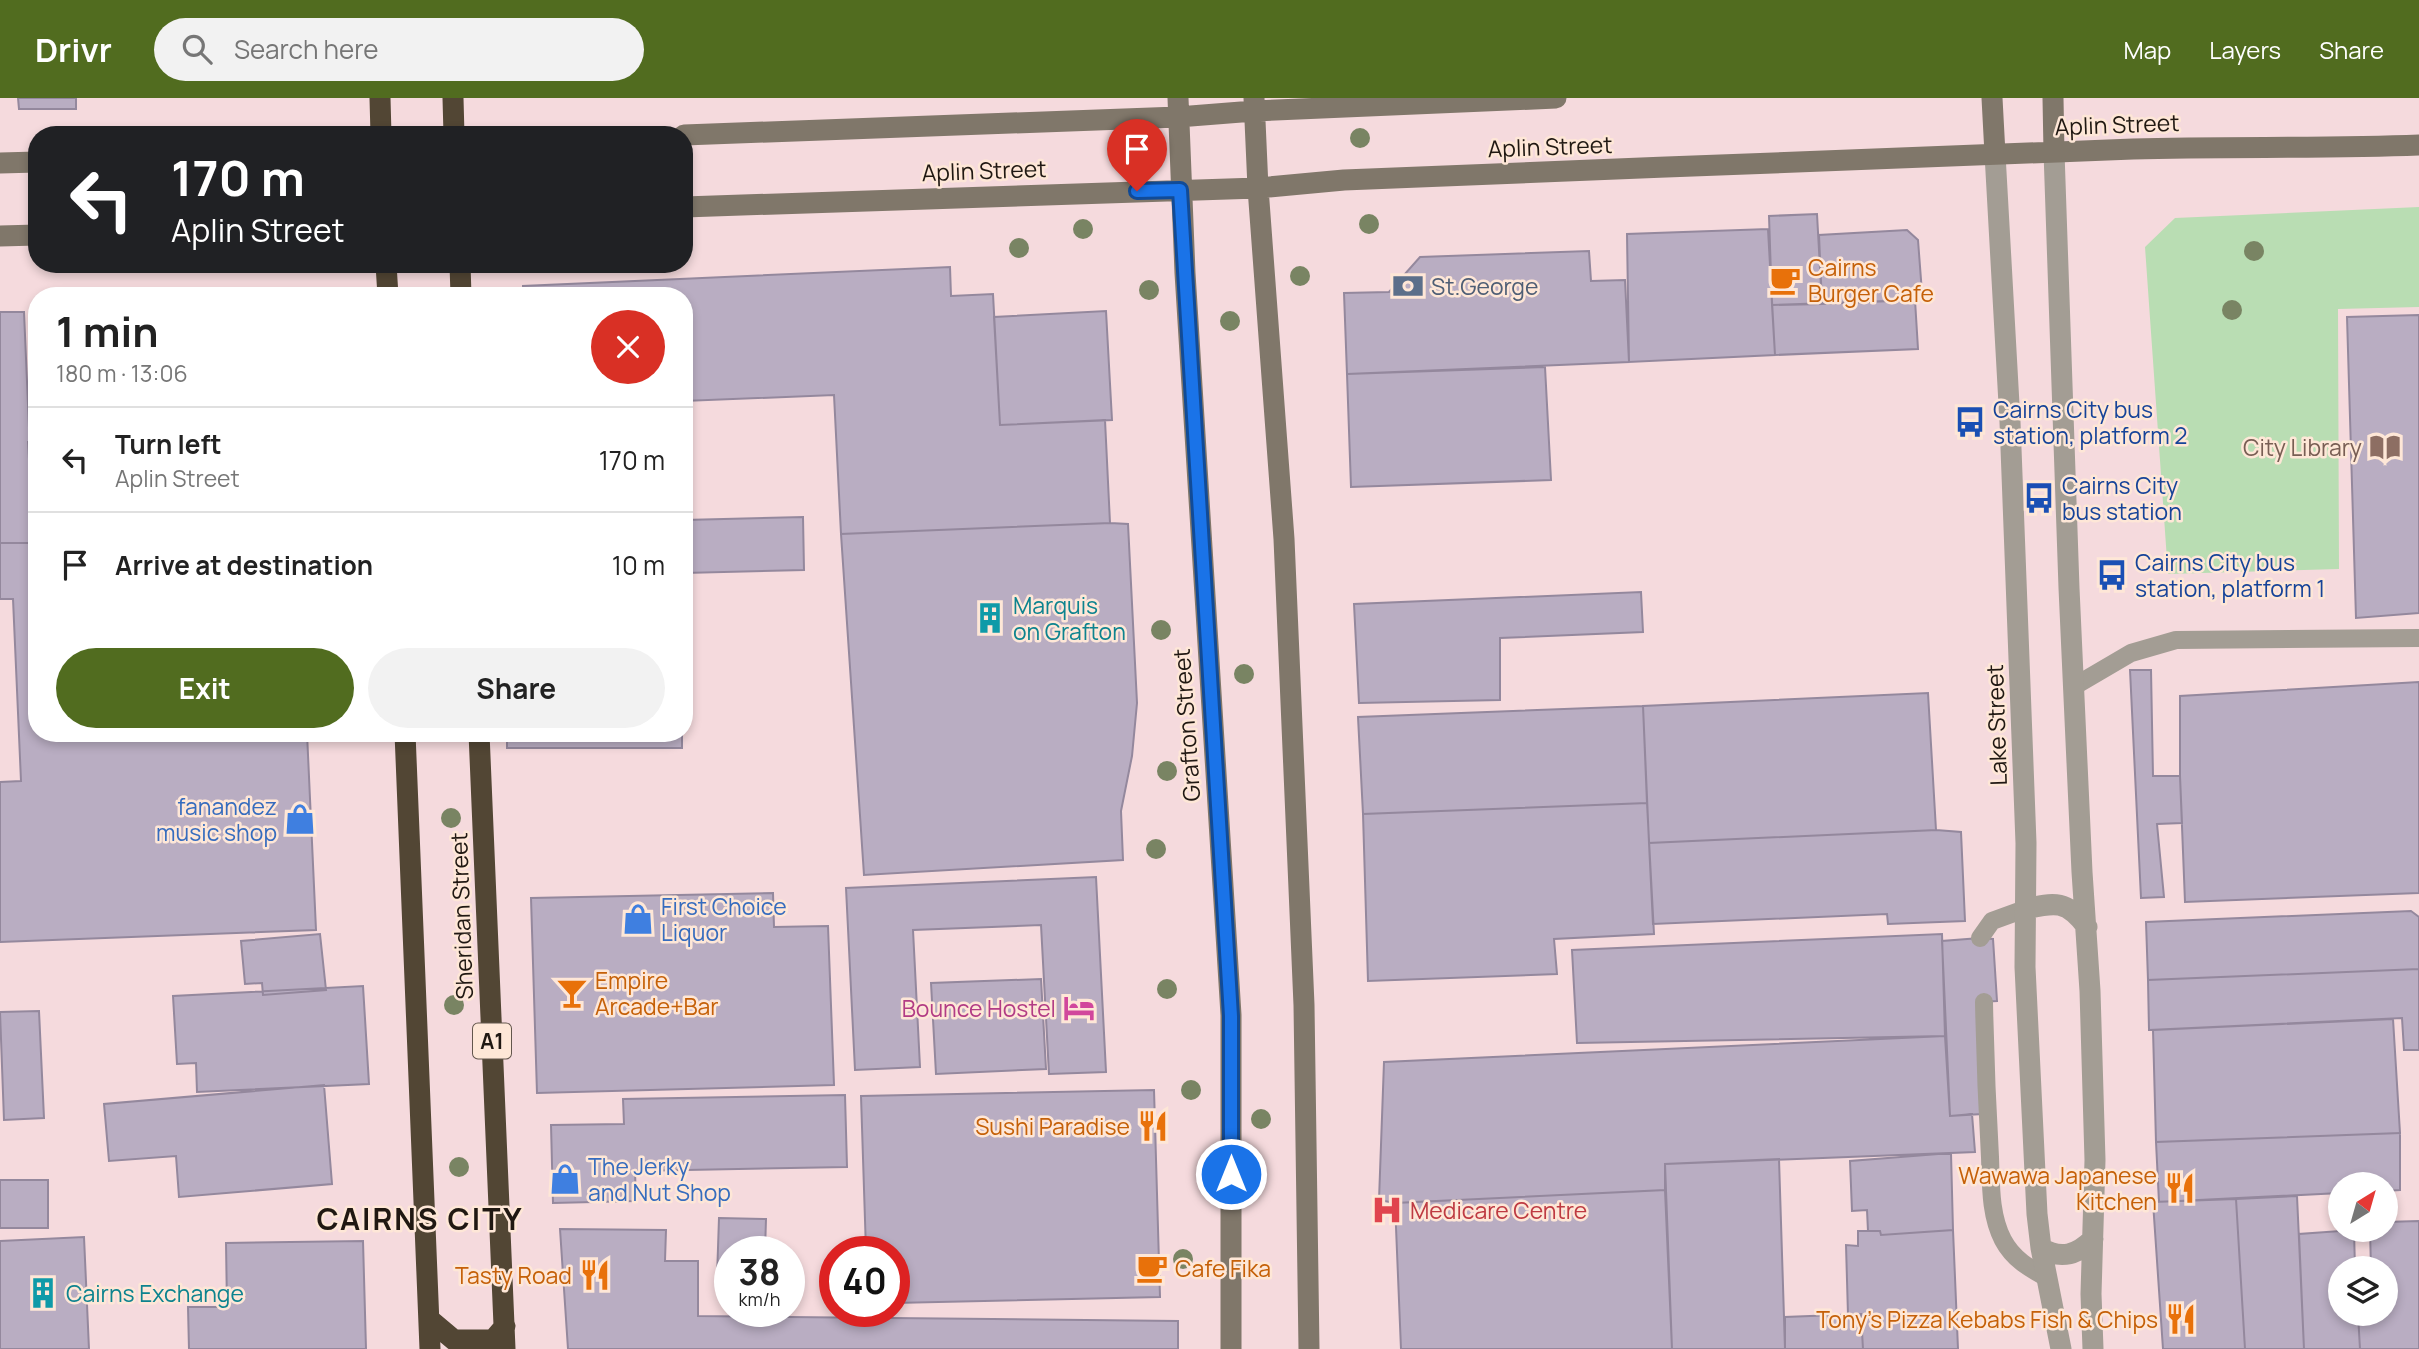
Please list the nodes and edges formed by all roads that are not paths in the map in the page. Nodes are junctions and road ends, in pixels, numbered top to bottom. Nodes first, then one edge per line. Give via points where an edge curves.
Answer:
1 (380, 98) edge
2 (453, 98) edge
3 (1556, 98) edge
4 (1992, 98) edge
5 (2053, 98) edge
6 (1254, 104) edge
7 (1178, 108) edge
8 (381, 126) edge
9 (454, 126) edge
10 (693, 135) edge
11 (2419, 145) edge
12 (2054, 152) junction
13 (1995, 154) junction
14 (28, 162) edge
15 (0, 163) edge
16 (1258, 188) junction
17 (1180, 190) junction
18 (693, 207) edge
19 (28, 234) edge
20 (0, 236) edge
21 (2419, 638) edge
22 (2073, 687) junction
23 (405, 742) edge
24 (479, 742) edge
25 (2025, 909) junction
26 (2087, 927) junction
27 (1980, 937) dead end
28 (1984, 1002) dead end
29 (2093, 1239) junction
30 (2041, 1248) junction
31 (2047, 1279) junction
32 (429, 1319) junction
33 (505, 1326) junction
34 (1231, 1344) edge
35 (1306, 1344) edge
36 (430, 1349) edge
37 (505, 1349) edge
38 (1252, 1349) edge
39 (2061, 1349) edge
40 (2093, 1349) edge

1 - 8 highway
2 - 9 highway
3 - 6 street, Aplin Street
4 - 13 street, Lake Street
5 - 12 street
6 - 7 street, Aplin Street
6 - 16 street
7 - 10 street, Aplin Street
7 - 17 street, Grafton Street
11 - 12 street, Aplin Street
12 - 13 street, Aplin Street
12 - 22 street
13 - 16 street, Aplin Street via 1344,180
13 - 25 street, Lake Street via 2010,422
14 - 15 street
16 - 17 street, Aplin Street
16 - 35 street via 1284,552 1304,1005
17 - 18 street, Aplin Street
17 - 34 street, Grafton Street via 1231,1016
19 - 20 street
21 - 22 lane via 2176,640 2131,653
22 - 26 street
23 - 32 highway
24 - 33 highway, Sheridan Street / A1
25 - 26 street via 2062,905
25 - 27 lane via 1992,921
25 - 30 street, Lake Street
26 - 29 street via 2095,1160
28 - 31 lane via 1994,1219 2014,1255
29 - 30 street via 2067,1255 2056,1256
29 - 40 street
30 - 31 street, Lake Street
31 - 39 street, Lake Street
32 - 33 highway via 454,1339 493,1340
32 - 36 highway
33 - 37 highway, Sheridan Street / A1
34 - 38 street

